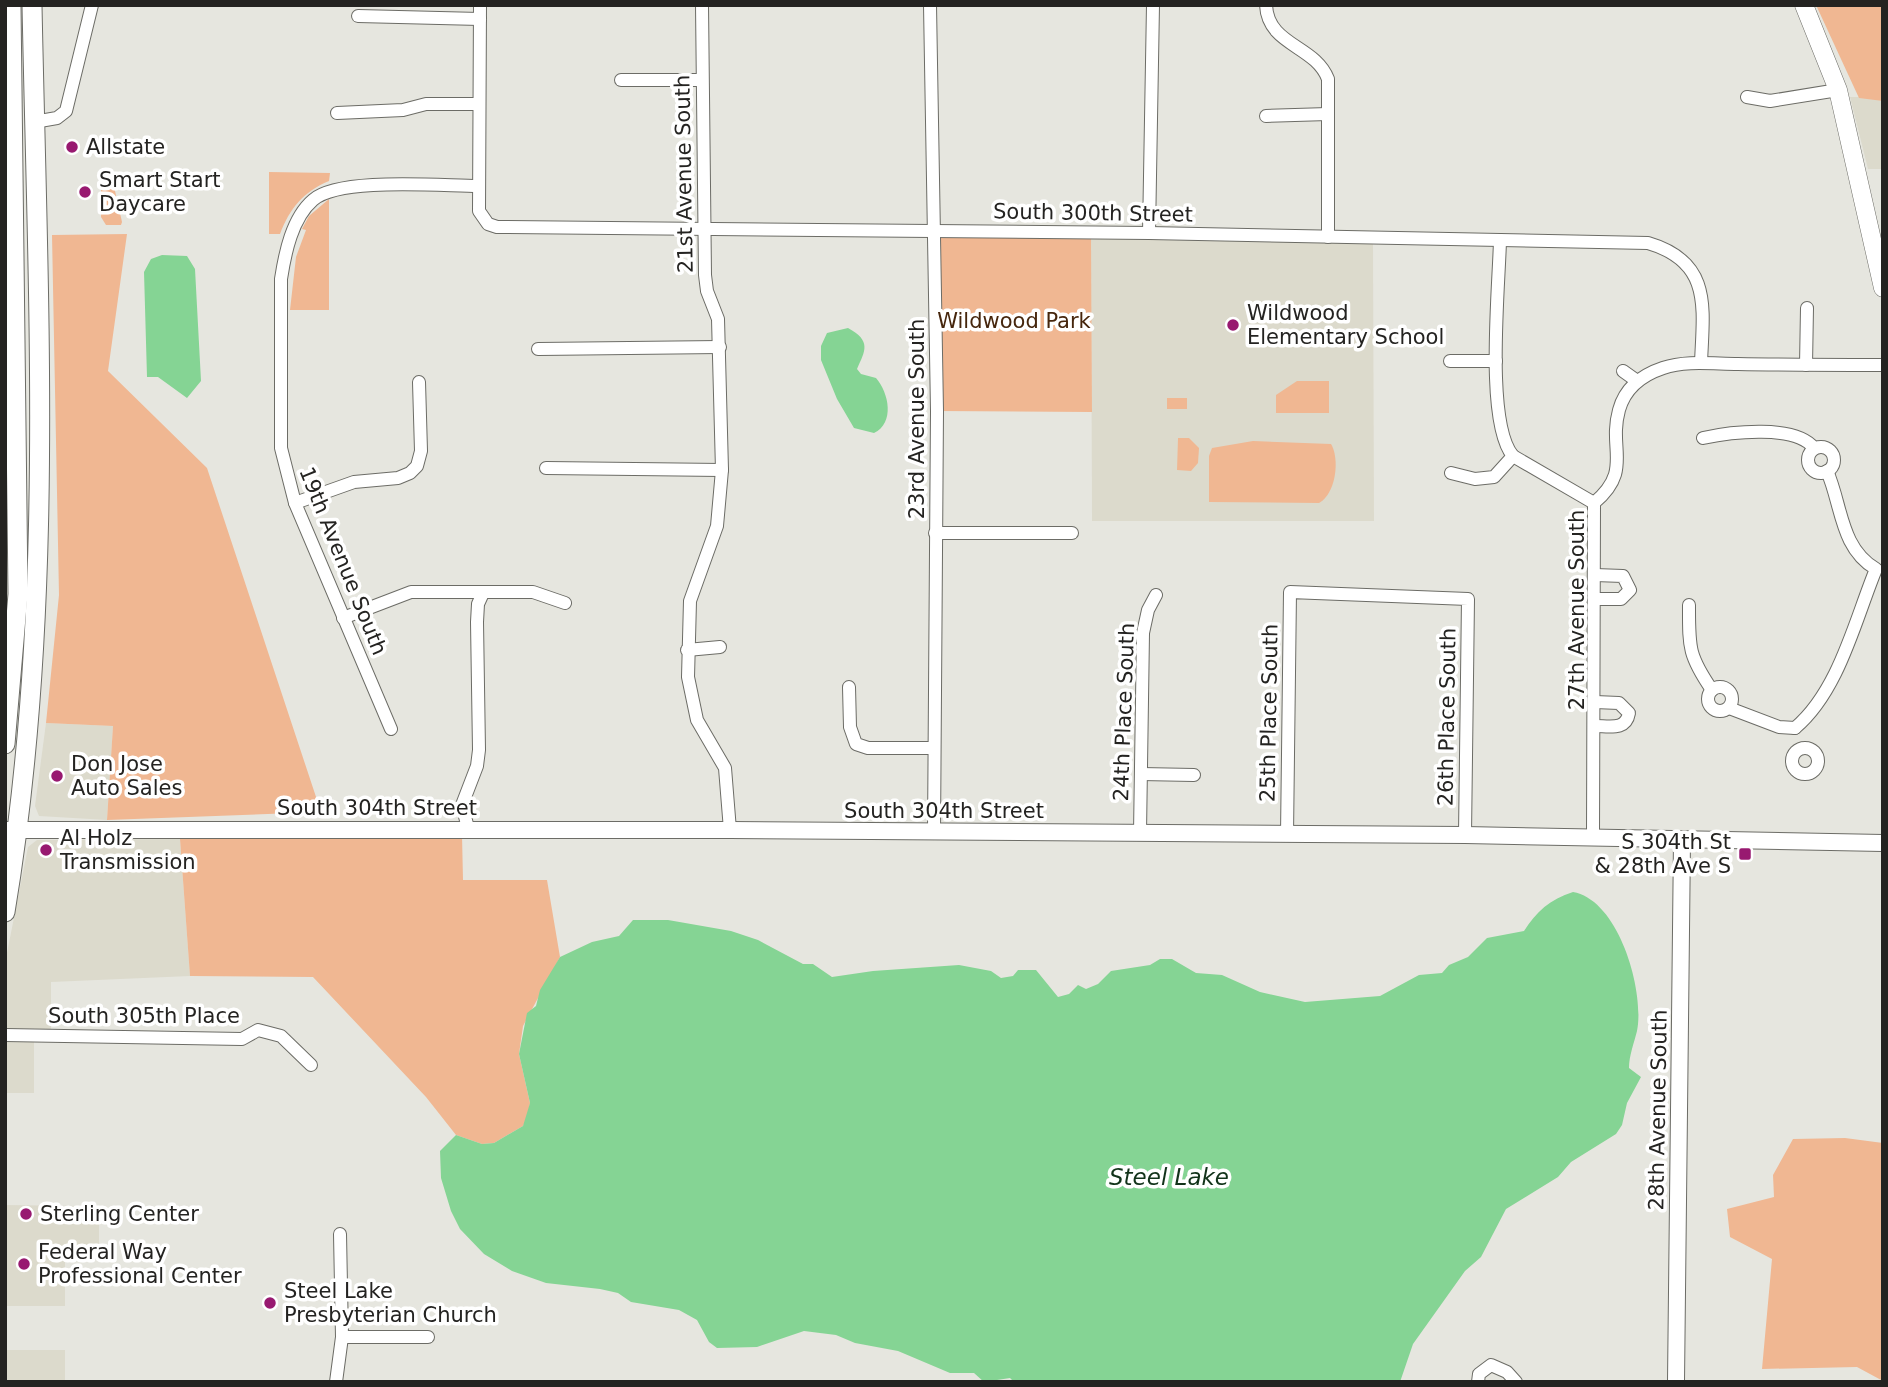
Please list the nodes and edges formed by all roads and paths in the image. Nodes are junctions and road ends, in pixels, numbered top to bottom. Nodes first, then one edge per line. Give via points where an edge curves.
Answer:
1 (11, 5) edge
2 (32, 5) edge
3 (92, 5) edge
4 (480, 5) edge
5 (702, 5) edge
6 (930, 5) edge
7 (1153, 5) edge
8 (1266, 5) edge
9 (1804, 5) edge
10 (358, 16) dead end
11 (480, 19) junction
12 (12, 33) junction
13 (621, 80) dead end
14 (701, 80) junction
15 (1838, 90) junction
16 (1747, 96) dead end
17 (478, 104) junction
18 (337, 114) dead end
19 (1328, 114) junction
20 (1266, 116) dead end
21 (34, 122) junction
22 (478, 186) junction
23 (936, 230) junction
24 (704, 231) junction
25 (1149, 233) junction
26 (1328, 237) junction
27 (1500, 240) junction
28 (1883, 288) edge
29 (1807, 308) dead end
30 (720, 347) junction
31 (538, 349) dead end
32 (1450, 361) dead end
33 (1496, 361) junction
34 (1701, 363) junction
35 (1806, 365) junction
36 (1883, 365) edge
37 (1623, 371) dead end
38 (1637, 381) junction
39 (419, 382) dead end
40 (1703, 438) dead end
41 (1815, 448) junction
42 (1513, 456) junction
43 (546, 468) dead end
44 (722, 470) junction
45 (1827, 471) junction
46 (1451, 473) dead end
47 (295, 503) junction
48 (1594, 503) junction
49 (935, 533) junction
50 (1072, 533) dead end
51 (1880, 569) edge
52 (1595, 575) junction
53 (1290, 592) joint
54 (483, 593) junction
55 (1156, 595) dead end
56 (1595, 599) junction
57 (565, 603) dead end
58 (1689, 605) dead end
59 (343, 618) junction
60 (720, 647) dead end
61 (687, 650) junction
62 (849, 687) dead end
63 (1595, 702) junction
64 (1595, 726) junction
65 (1795, 728) junction
66 (391, 729) dead end
67 (5, 744) edge
68 (934, 748) junction
69 (1801, 748) dead end
70 (1141, 774) junction
71 (1194, 775) dead end
72 (468, 828) junction
73 (12, 830) edge
74 (730, 830) junction
75 (1140, 832) junction
76 (934, 833) junction
77 (1287, 835) junction
78 (1465, 835) junction
79 (1593, 837) junction
80 (1682, 839) junction
81 (1883, 843) edge
82 (5, 912) edge
83 (5, 1035) edge
84 (311, 1065) dead end
85 (340, 1234) dead end
86 (342, 1337) junction
87 (428, 1337) dead end
88 (336, 1382) edge
89 (1478, 1382) edge
90 (1516, 1382) edge
91 (1676, 1382) edge

1 - 12 main road
2 - 21 main road
3 - 21 street via 66,111 57,118
4 - 11 street
5 - 14 street, 21st Avenue South
6 - 23 street, 23rd Avenue South
7 - 25 street
8 - 19 street via 1274,30 1316,60 1328,79
9 - 15 main road
10 - 11 street
11 - 17 street
12 - 21 main road via 23,65 24,112
12 - 67 main road via 18,594
13 - 14 street
14 - 24 street, 21st Avenue South
15 - 16 street via 1770,101
15 - 28 main road
17 - 18 street via 426,104
17 - 22 street
19 - 20 street
19 - 26 street
21 - 73 main road via 39,561 34,676
22 - 24 street, South 300th Street via 482,219 497,227
22 - 47 street, 19th Avenue South via 349,186 321,195 304,209 281,279 281,448
23 - 24 street, South 300th Street
23 - 25 street, South 300th Street
23 - 49 street, 23rd Avenue South
24 - 30 street, 21st Avenue South via 707,291 718,319
25 - 26 street, South 300th Street
26 - 27 street, South 300th Street
27 - 33 street
27 - 34 street, South 300th Street via 1648,243 1671,252 1694,274 1703,299
29 - 35 street
30 - 31 street
30 - 44 street, 21st Avenue South
32 - 33 street
33 - 42 street via 1500,430
34 - 35 street
34 - 38 street via 1666,367
35 - 36 street
37 - 38 street
38 - 48 street, 27th Avenue South via 1626,393 1617,418 1614,483
39 - 47 street via 421,451 410,473 354,482
40 - 41 street via 1779,433 1799,437
41 - 45 street via 1824,447 1833,456
41 - 45 street via 1809,454 1809,466 1819,473
42 - 46 street via 1494,477 1475,479
42 - 48 street
43 - 44 street
44 - 61 street, 21st Avenue South via 717,526 690,601
45 - 51 street via 1848,539 1863,559
47 - 59 street, 19th Avenue South
48 - 52 street, 27th Avenue South
49 - 50 street
49 - 68 street, 23rd Avenue South
51 - 65 street via 1833,675
52 - 56 street, 27th Avenue South
52 - 56 street via 1623,576 1630,585 1621,599
53 - 77 street, 25th Place South
53 - 78 street, 26th Place South via 1468,599
54 - 57 street via 533,592
54 - 59 street via 411,592
54 - 72 street via 477,622 479,750 462,804
55 - 70 street, 24th Place South via 1144,628
56 - 63 street, 27th Avenue South
58 - 65 street via 1689,650 1712,690 1707,699 1710,707 1721,712 1729,708 1779,727
59 - 66 street, 19th Avenue South
60 - 61 street
61 - 74 street, 21st Avenue South via 694,709 727,777
62 - 68 street via 850,727 856,744
63 - 64 street, 27th Avenue South
63 - 64 street via 1619,703 1629,713 1621,726
64 - 79 street, 27th Avenue South
65 - 69 street
68 - 76 street, 23rd Avenue South
70 - 71 street
70 - 75 street, 24th Place South
72 - 73 street, South 304th Street
72 - 74 street, South 304th Street
73 - 82 main road
74 - 76 street, South 304th Street
75 - 76 street, South 304th Street
75 - 77 street, South 304th Street
77 - 78 street, South 304th Street
78 - 79 street, South 304th Street
79 - 80 street, South 304th Street
80 - 81 street, South 304th Street
80 - 91 street, 28th Avenue South
83 - 84 street, South 305th Place via 242,1039 258,1030 281,1037
85 - 86 street
86 - 87 street
86 - 88 street
89 - 90 street via 1479,1374 1491,1365

